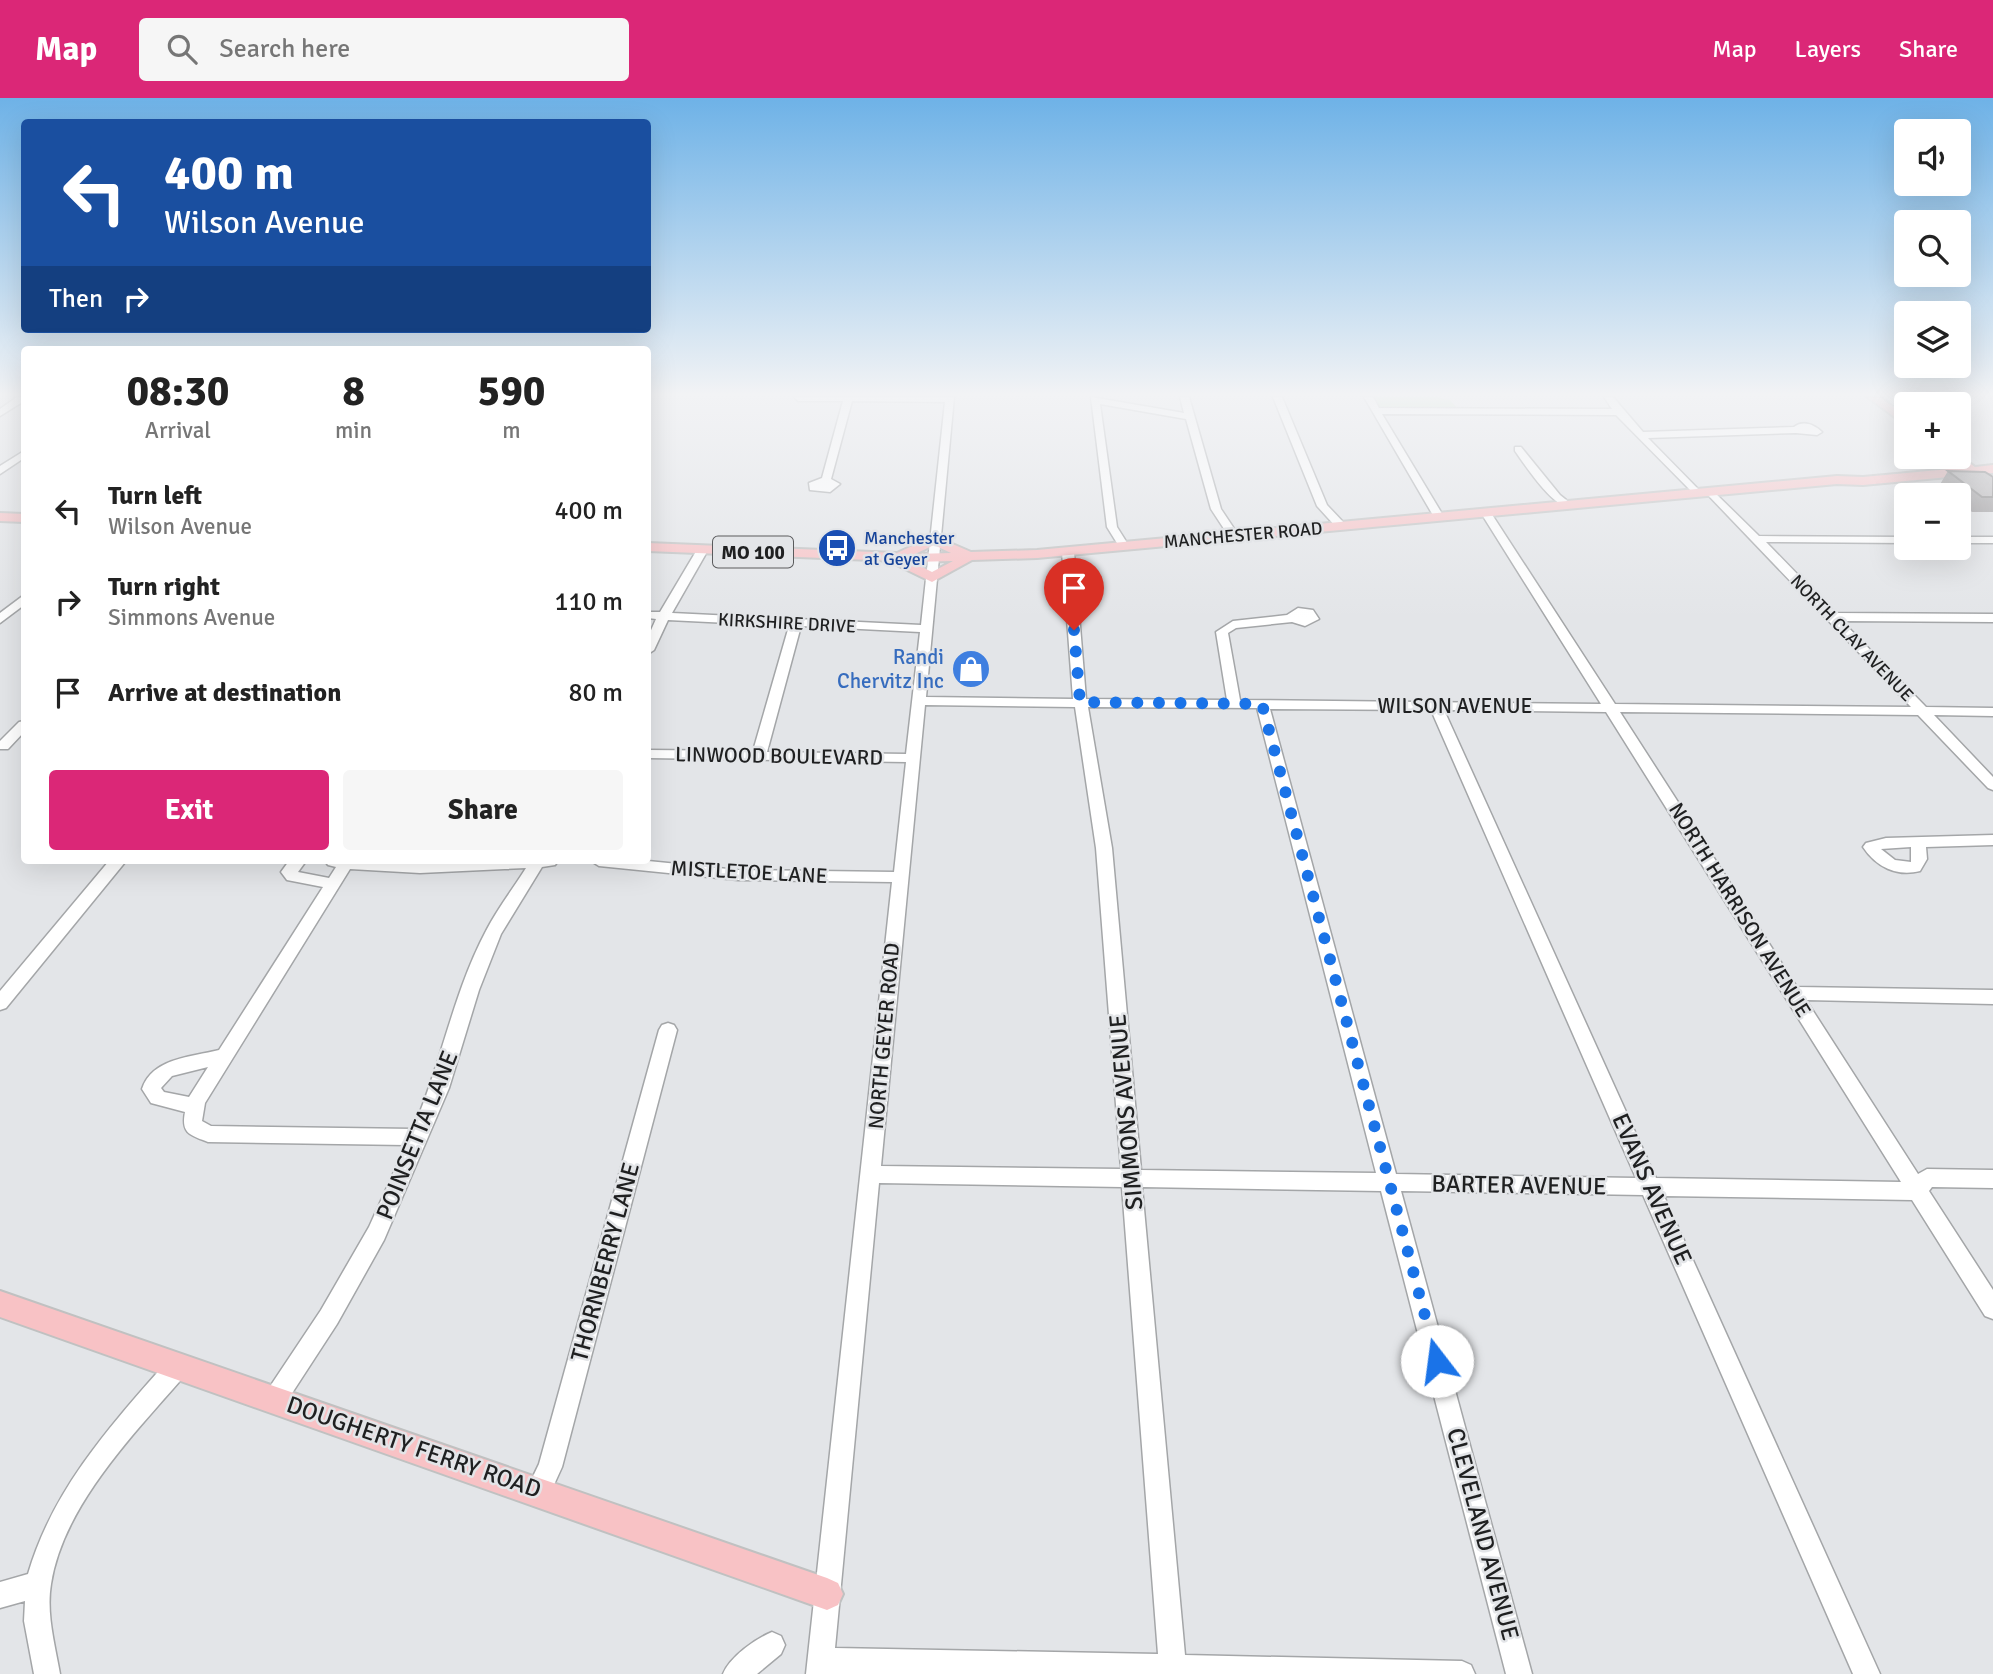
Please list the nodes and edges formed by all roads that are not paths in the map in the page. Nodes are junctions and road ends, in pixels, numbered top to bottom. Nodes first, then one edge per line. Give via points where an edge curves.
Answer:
1 (830, 471) edge
2 (941, 471) edge
3 (1105, 471) edge
4 (1205, 471) edge
5 (1307, 471) edge
6 (1411, 471) edge
7 (1535, 471) edge
8 (1675, 471) edge
9 (1916, 471) edge
10 (1983, 471) edge
11 (827, 480) dead end
12 (1993, 486) edge
13 (1711, 492) junction
14 (1696, 493) junction
15 (1566, 505) junction
16 (1486, 513) junction
17 (0, 517) edge
18 (1439, 517) junction
19 (21, 518) edge
20 (1341, 526) junction
21 (1234, 536) junction
22 (1757, 539) junction
23 (934, 540) junction
24 (1894, 540) edge
25 (1971, 540) edge
26 (1993, 540) edge
27 (1124, 546) junction
28 (651, 547) edge
29 (702, 550) junction
30 (1068, 551) junction
31 (972, 557) junction
32 (892, 558) junction
33 (933, 558) junction
34 (932, 578) junction
35 (21, 602) edge
36 (651, 615) edge
37 (665, 616) junction
38 (1832, 617) junction
39 (1294, 618) dead end
40 (1993, 618) edge
41 (0, 619) edge
42 (796, 623) junction
43 (926, 629) junction
44 (651, 644) edge
45 (917, 701) junction
46 (1080, 702) junction
47 (1234, 704) junction
48 (1262, 704) junction
49 (1435, 705) junction
50 (1612, 706) junction
51 (1919, 711) junction
52 (1993, 712) edge
53 (21, 728) edge
54 (1, 746) edge
55 (21, 746) edge
56 (651, 754) edge
57 (759, 755) junction
58 (911, 758) junction
59 (1993, 785) edge
60 (1993, 840) edge
61 (1917, 844) dead end
62 (116, 864) edge
63 (296, 864) edge
64 (339, 864) edge
65 (355, 864) edge
66 (512, 864) edge
67 (536, 864) edge
68 (629, 864) edge
69 (899, 877) junction
70 (333, 884) junction
71 (1792, 993) junction
72 (1993, 997) edge
73 (0, 1003) edge
74 (668, 1030) dead end
75 (225, 1056) junction
76 (194, 1116) junction
77 (418, 1137) junction
78 (872, 1174) junction
79 (1132, 1179) junction
80 (1993, 1179) edge
81 (1389, 1183) junction
82 (1651, 1187) junction
83 (1917, 1191) junction
84 (0, 1304) edge
85 (1993, 1309) edge
86 (178, 1366) junction
87 (275, 1399) junction
88 (538, 1491) junction
89 (38, 1584) junction
90 (827, 1594) junction
91 (0, 1595) edge
92 (772, 1645) dead end
93 (820, 1668) edge
94 (1173, 1670) edge
95 (47, 1674) edge
96 (736, 1674) edge
97 (1462, 1674) edge
98 (1519, 1674) edge
99 (1867, 1674) edge

1 - 11 street
2 - 23 street, NORTH GEYER ROAD
3 - 27 street via 1112,527
4 - 21 street via 1216,509
5 - 20 street via 1322,506
6 - 18 street
7 - 15 street
8 - 14 street
9 - 13 main road, MANCHESTER ROAD / MO 100
10 - 12 main road
13 - 14 main road, MANCHESTER ROAD / MO 100
13 - 22 street, NORTH CLAY AVENUE
14 - 15 main road, MANCHESTER ROAD / MO 100
15 - 16 main road, MANCHESTER ROAD / MO 100
16 - 18 main road, MANCHESTER ROAD / MO 100
16 - 50 street, NORTH HARRISON AVENUE
17 - 19 main road
18 - 20 main road, MANCHESTER ROAD / MO 100
20 - 21 main road, MANCHESTER ROAD / MO 100
21 - 27 main road, MANCHESTER ROAD / MO 100
22 - 24 street
22 - 38 street, NORTH CLAY AVENUE
23 - 31 main road
23 - 32 main road
23 - 33 street, NORTH GEYER ROAD
25 - 26 street
27 - 30 main road, MANCHESTER ROAD / MO 100
28 - 29 main road, MANCHESTER ROAD / MO 100
29 - 32 main road, MANCHESTER ROAD / MO 100
29 - 37 street
30 - 31 main road, MANCHESTER ROAD / MO 100
30 - 46 street, SIMMONS AVENUE
31 - 33 main road, MANCHESTER ROAD / MO 100
31 - 34 main road
32 - 33 main road, MANCHESTER ROAD / MO 100
32 - 34 main road
33 - 34 street, NORTH GEYER ROAD
34 - 43 street, NORTH GEYER ROAD
35 - 41 street
36 - 37 street, KIRKSHIRE DRIVE
37 - 42 street, KIRKSHIRE DRIVE
37 - 44 street
38 - 40 street
38 - 51 street, NORTH CLAY AVENUE
39 - 47 street via 1233,625 1223,632
42 - 43 street, KIRKSHIRE DRIVE
42 - 57 street
43 - 45 street, NORTH GEYER ROAD
45 - 46 street, WILSON AVENUE
45 - 58 street, NORTH GEYER ROAD
46 - 47 street, WILSON AVENUE
46 - 79 street, SIMMONS AVENUE via 1104,848
47 - 48 street, WILSON AVENUE
48 - 49 street, WILSON AVENUE
48 - 81 street, CLEVELAND AVENUE
49 - 50 street, WILSON AVENUE
49 - 82 street, EVANS AVENUE
50 - 51 street, WILSON AVENUE
50 - 71 street, NORTH HARRISON AVENUE
51 - 52 street, WILSON AVENUE
51 - 59 street, NORTH CLAY AVENUE
53 - 54 street
54 - 55 street
56 - 57 street, LINWOOD BOULEVARD
57 - 58 street, LINWOOD BOULEVARD
58 - 69 street, NORTH GEYER ROAD
60 - 61 street
62 - 73 street
63 - 70 street via 289,872 293,876
64 - 70 street
65 - 66 street via 419,868
67 - 77 street, POINSETTA LANE via 493,933 440,1088
68 - 69 street, MISTLETOE LANE via 738,875
69 - 78 street, NORTH GEYER ROAD
70 - 75 street
71 - 72 street
71 - 83 street, NORTH HARRISON AVENUE
74 - 88 street, THORNBERRY LANE via 550,1467
75 - 76 street
75 - 76 street via 166,1070 154,1080 151,1089 158,1098
76 - 77 street via 208,1134
77 - 87 street, POINSETTA LANE via 377,1233
78 - 79 street, BARTER AVENUE
78 - 90 street, NORTH GEYER ROAD
79 - 81 street, BARTER AVENUE
79 - 94 street, SIMMONS AVENUE
80 - 83 street, BARTER AVENUE via 1927,1178
81 - 82 street, BARTER AVENUE
81 - 98 street, CLEVELAND AVENUE
82 - 83 street, BARTER AVENUE
82 - 99 street, EVANS AVENUE
83 - 85 street, NORTH HARRISON AVENUE
84 - 86 main road, DOUGHERTY FERRY ROAD
86 - 87 main road, DOUGHERTY FERRY ROAD
86 - 89 street via 72,1498 51,1537
87 - 88 main road, DOUGHERTY FERRY ROAD
88 - 90 main road, DOUGHERTY FERRY ROAD
89 - 91 street
89 - 95 street via 37,1621
90 - 93 street, NORTH GEYER ROAD
92 - 96 street
93 - 94 street
94 - 97 street

